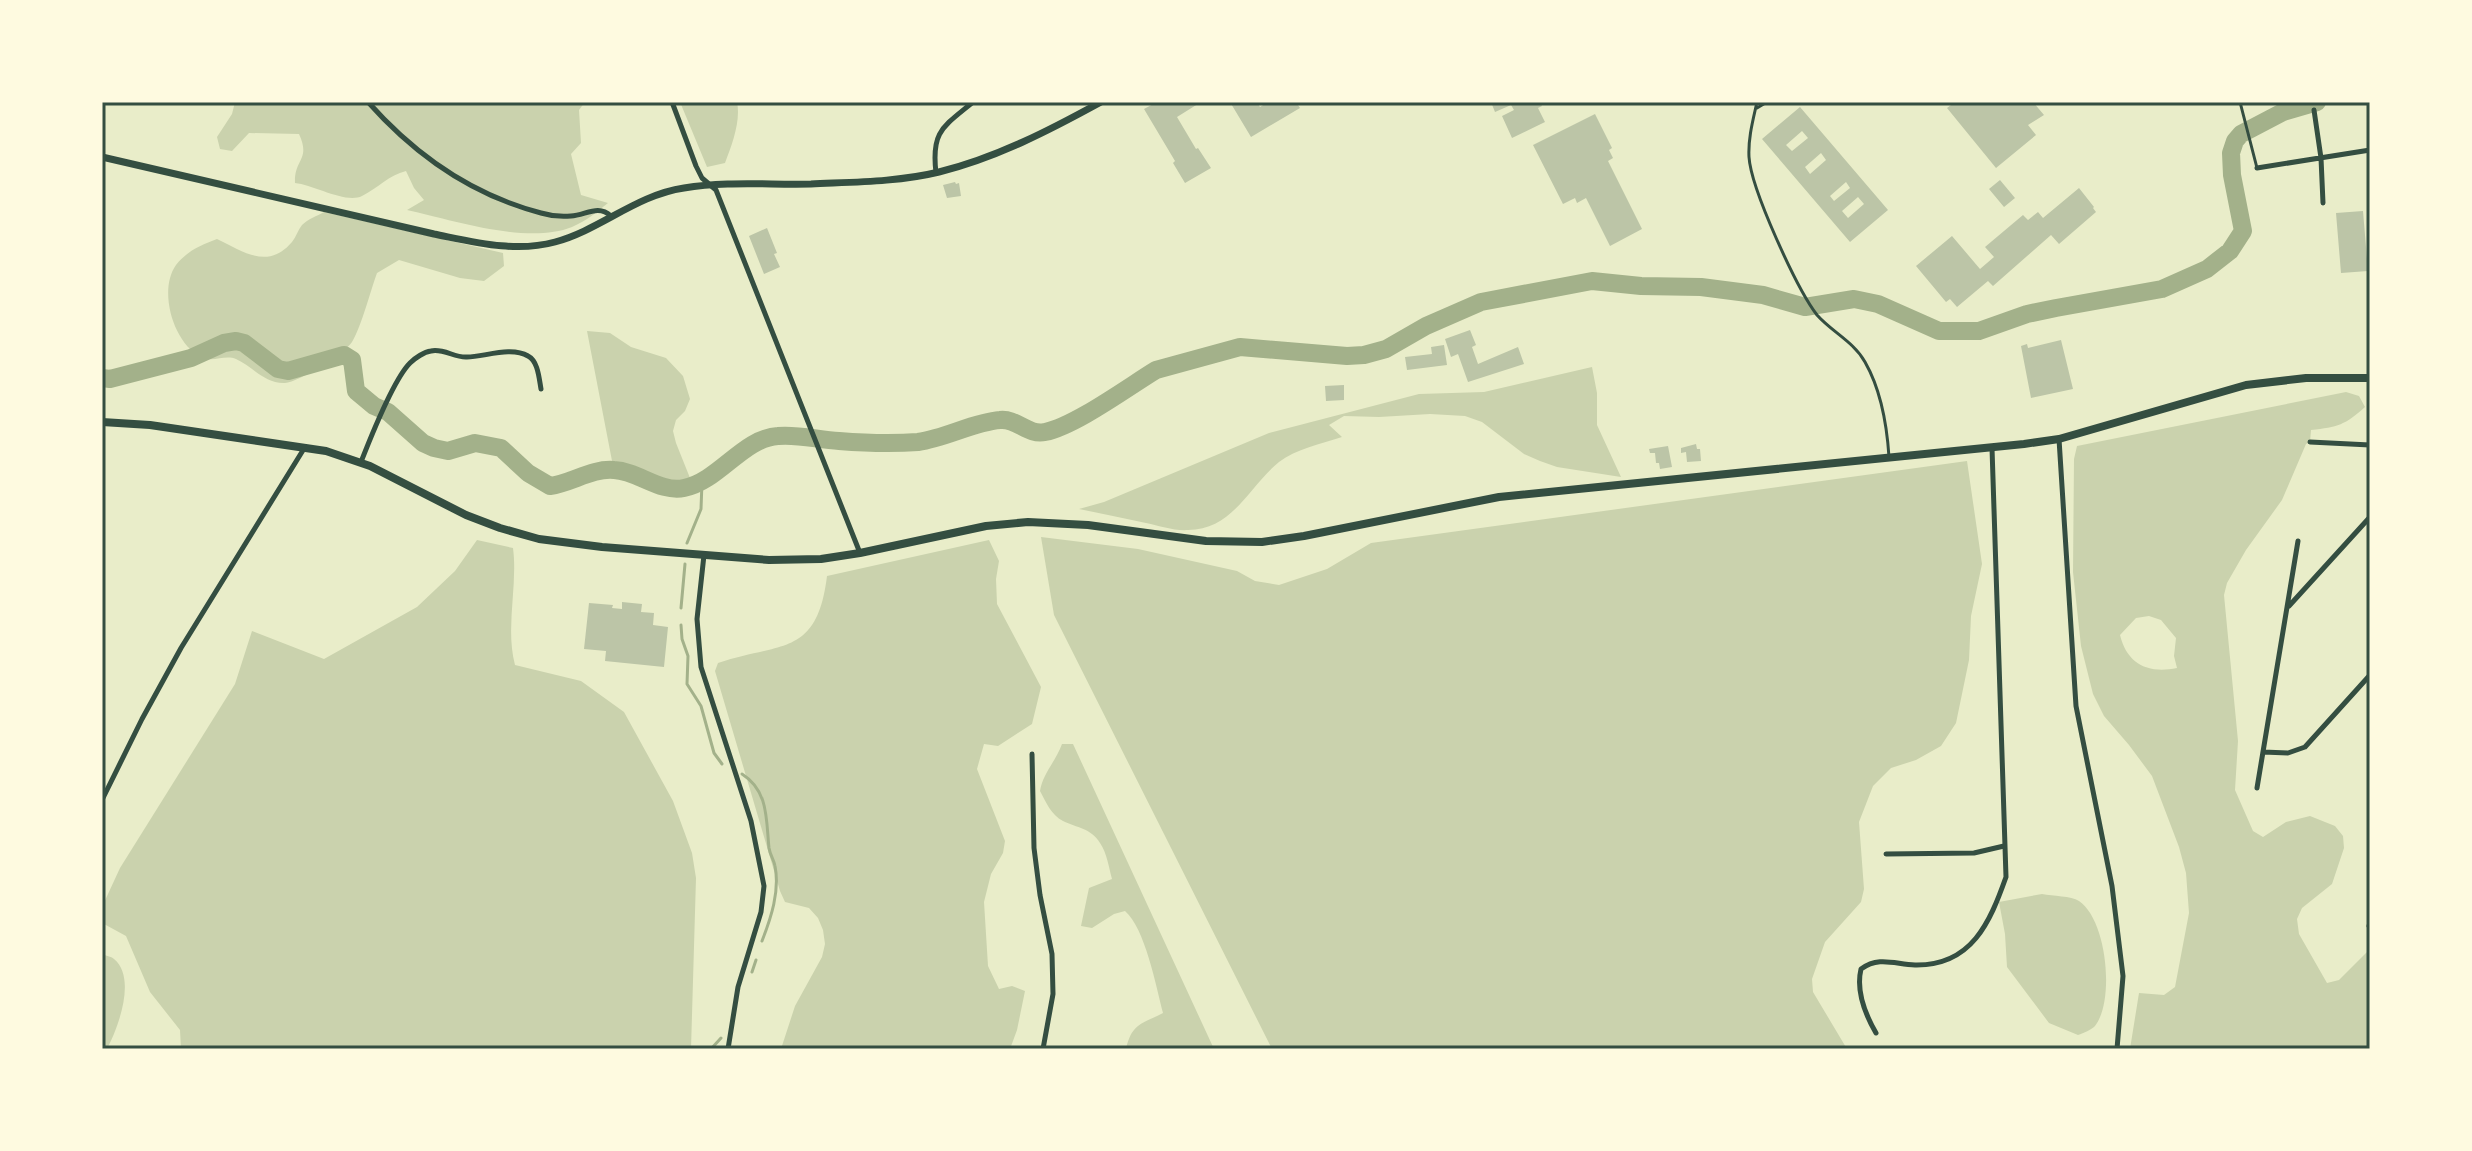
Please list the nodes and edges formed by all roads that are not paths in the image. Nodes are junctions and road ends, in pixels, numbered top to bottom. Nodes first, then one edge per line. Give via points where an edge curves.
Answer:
1 (368, 102) edge
2 (672, 102) edge
3 (973, 102) edge
4 (1101, 102) edge
5 (1757, 102) edge
6 (1767, 102) edge
7 (2240, 102) edge
8 (2314, 110) dead end
9 (1755, 111) junction
10 (2370, 150) edge
11 (102, 157) edge
12 (2321, 158) junction
13 (2257, 168) joint
14 (936, 173) junction
15 (710, 185) junction
16 (2323, 203) dead end
17 (611, 216) junction
18 (2370, 378) edge
19 (541, 389) dead end
20 (102, 422) edge
21 (2059, 439) junction
22 (2310, 442) dead end
23 (2370, 445) edge
24 (306, 446) junction
25 (1992, 448) junction
26 (1889, 457) junction
27 (361, 462) junction
28 (2370, 517) edge
29 (2298, 541) dead end
30 (860, 553) junction
31 (704, 555) junction
32 (2288, 607) junction
33 (2370, 675) edge
34 (2263, 752) junction
35 (1032, 754) dead end
36 (2257, 788) dead end
37 (102, 800) edge
38 (2004, 846) junction
39 (1886, 854) dead end
40 (1876, 1033) dead end
41 (728, 1049) edge
42 (1043, 1049) edge
43 (2117, 1049) edge

1 - 17 street via 428,160 476,188 558,217 595,210
2 - 15 street via 696,166
3 - 14 street via 937,137
4 - 14 street via 1014,145
5 - 9 lane
6 - 9 lane
7 - 13 lane
8 - 12 street
9 - 26 lane via 1749,142 1752,171 1773,228 1814,310 1868,367
10 - 12 street
11 - 17 street via 487,244 556,242
12 - 13 street
12 - 16 street
14 - 15 street via 809,184
15 - 17 street via 665,192
15 - 30 street
18 - 21 main road via 2246,385
19 - 27 street via 530,356 516,352 460,358 432,350 422,354 409,364
20 - 24 main road
21 - 25 main road
21 - 43 street via 2076,706 2112,886 2123,976
22 - 23 street
24 - 27 main road
24 - 37 street via 181,648
25 - 26 main road
25 - 38 street
26 - 30 main road via 1499,497 1280,540 1206,541 1028,522
27 - 31 main road via 466,515 516,533 563,543
28 - 32 street
29 - 32 street
30 - 31 main road via 793,560
31 - 41 street via 697,619 701,667 751,821 764,886
32 - 34 street
33 - 34 street via 2305,747
34 - 36 street
35 - 42 street via 1034,848 1052,954 1053,994
38 - 39 street via 1974,853
38 - 40 street via 2006,877 1984,930 1969,945 1935,962 1871,962 1861,969 1858,981

